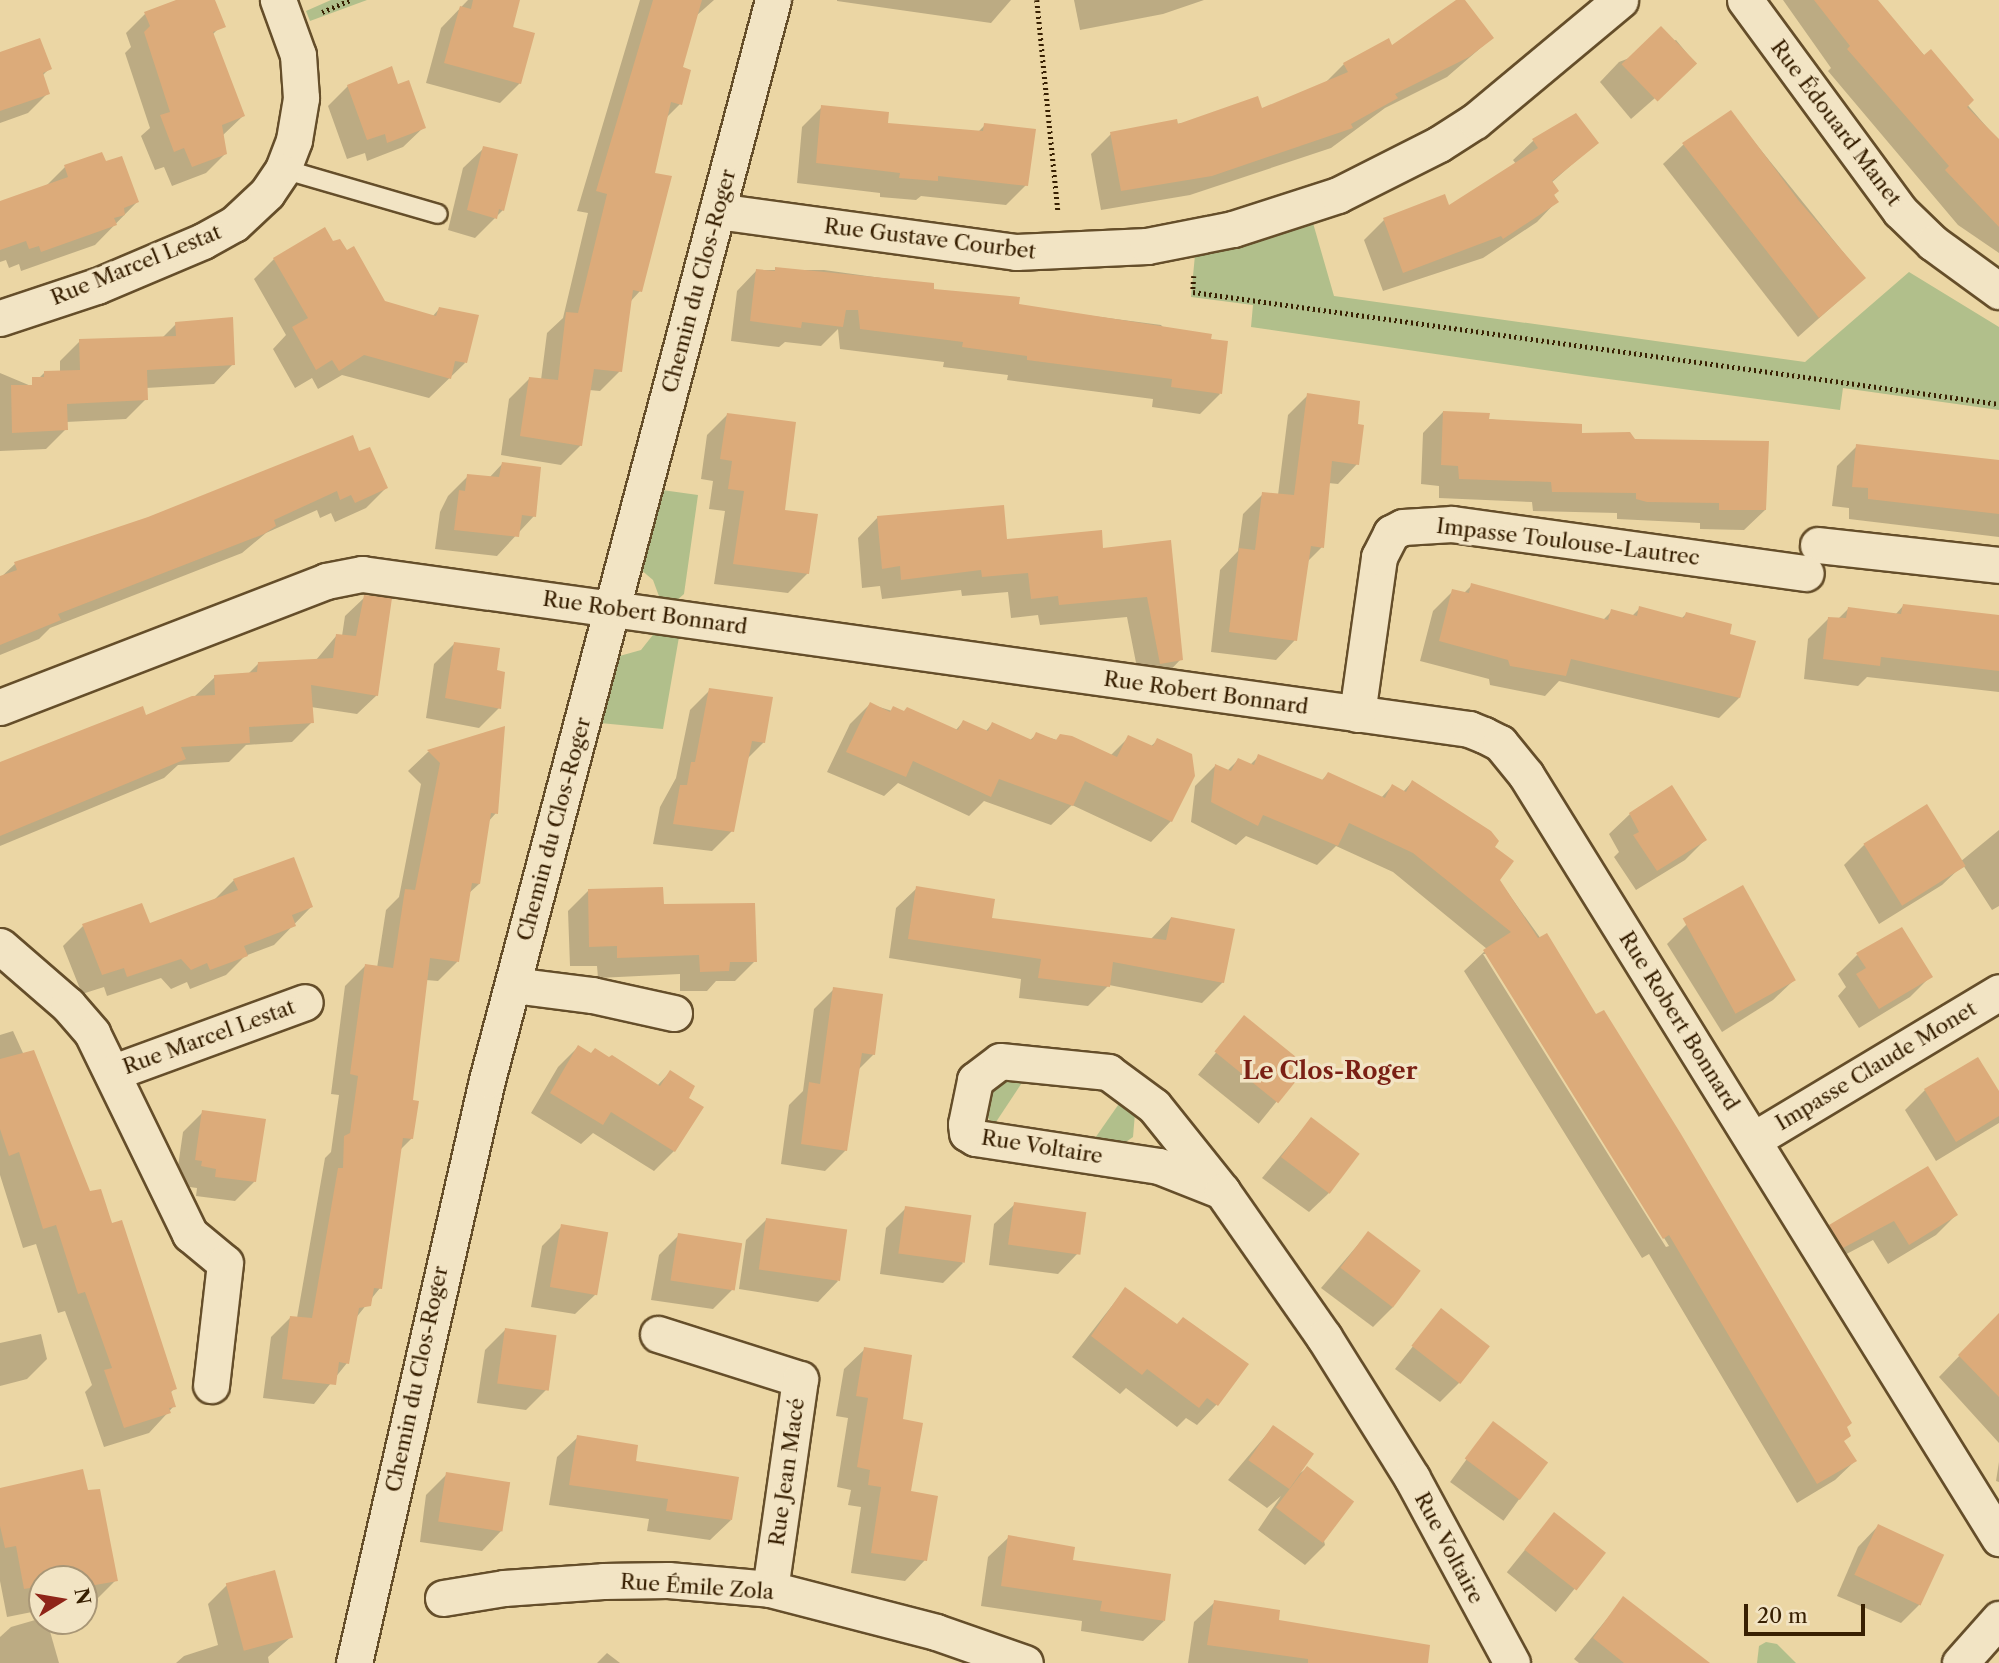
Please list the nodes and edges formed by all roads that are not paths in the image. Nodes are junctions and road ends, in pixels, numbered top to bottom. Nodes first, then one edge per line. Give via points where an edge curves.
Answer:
1 (278, 0) edge
2 (773, 0) edge
3 (1620, 0) edge
4 (1745, 0) edge
5 (284, 169) junction
6 (717, 211) junction
7 (439, 214) dead end
8 (1999, 290) edge
9 (0, 318) edge
10 (1999, 565) edge
11 (614, 609) junction
12 (0, 707) edge
13 (1357, 714) junction
14 (0, 946) edge
15 (513, 985) junction
16 (1999, 992) edge
17 (304, 1002) dead end
18 (674, 1013) dead end
19 (114, 1072) junction
20 (1752, 1140) junction
21 (1222, 1191) junction
22 (658, 1334) dead end
23 (211, 1385) dead end
24 (1999, 1538) edge
25 (770, 1589) junction
26 (443, 1598) dead end
27 (1999, 1619) edge
28 (1510, 1662) edge
29 (354, 1663) edge
30 (1026, 1663) edge
31 (1960, 1663) edge

1 - 5 street, Rue Marcel Lestat via 301,75 298,118
2 - 6 street, Chemin du Clos-Roger
3 - 6 street, Rue Gustave Courbet via 1475,121 1428,149 1326,199 1278,217 1196,237 1062,253 971,248
4 - 8 street, Rue Édouard Manet via 1900,211 1933,243
5 - 7 lane
5 - 9 street, Rue Marcel Lestat via 250,210 203,241 97,286
6 - 11 street, Chemin du Clos-Roger
10 - 13 street, Impasse Toulouse-Lautrec via 1812,559 1452,524 1403,527 1391,533 1379,557
11 - 12 street, Rue Robert Bonnard via 375,576 346,576
11 - 13 street, Rue Robert Bonnard
11 - 15 street, Chemin du Clos-Roger
13 - 20 street, Rue Robert Bonnard via 1469,729 1500,743 1513,757
14 - 19 street, Rue Marcel Lestat via 68,1005 92,1033
15 - 18 street via 592,995
15 - 29 street, Chemin du Clos-Roger via 442,1262
16 - 20 street, Impasse Claude Monet
17 - 19 street, Rue Marcel Lestat
19 - 23 street, Rue Marcel Lestat via 190,1234 225,1263
20 - 24 street, Rue Robert Bonnard
21 - 21 street, Rue Voltaire via 1159,1166 975,1138 967,1133 966,1124 975,1080 1000,1061 1108,1072 1154,1106
21 - 28 street, Rue Voltaire via 1324,1337 1412,1478
22 - 25 street, Rue Jean Macé via 800,1379
25 - 26 street, Rue Émile Zola via 668,1580 603,1581
25 - 30 street, Rue Émile Zola via 943,1634
27 - 31 street

